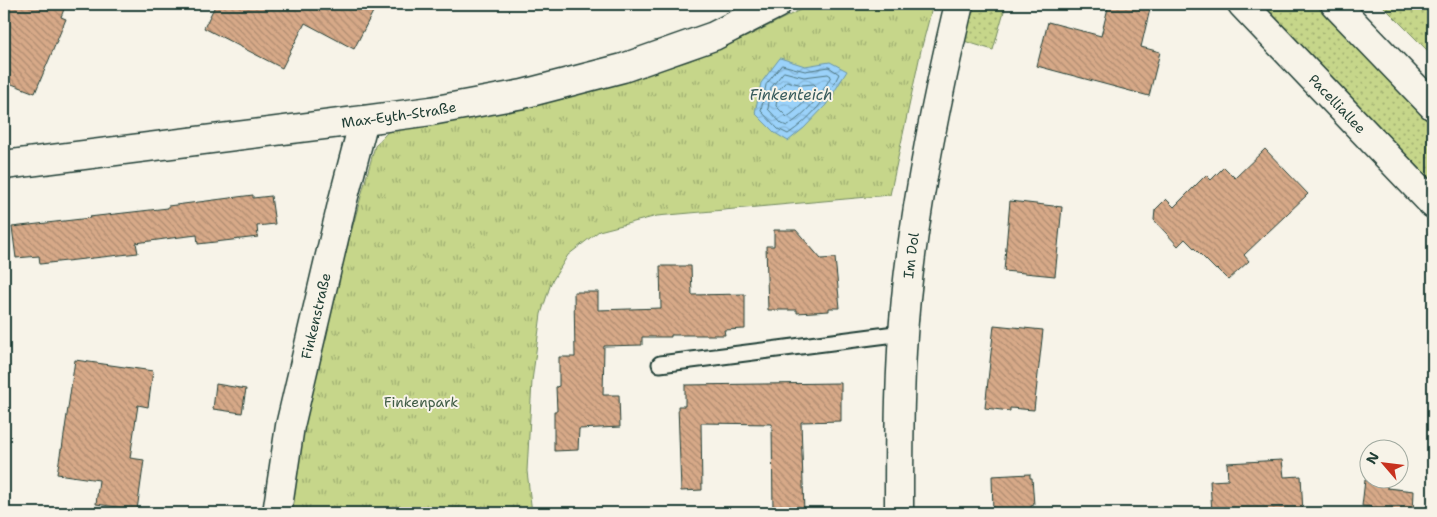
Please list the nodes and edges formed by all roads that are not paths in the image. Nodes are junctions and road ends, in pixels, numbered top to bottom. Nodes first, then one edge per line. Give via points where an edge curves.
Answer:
1 (777, 4) edge
2 (959, 4) edge
3 (1242, 4) edge
4 (1334, 4) edge
5 (1433, 106) edge
6 (364, 120) junction
7 (4, 165) edge
8 (1433, 204) edge
9 (903, 333) junction
10 (660, 364) dead end
11 (278, 513) edge
12 (899, 513) edge

1 - 6 street, Max-Eyth-Straße via 714,36 623,68 523,94
2 - 9 street, Im Dol via 924,169
3 - 8 street, Pacelliallee
4 - 5 street
6 - 7 street, Max-Eyth-Straße
6 - 11 street, Finkenstraße via 290,426
9 - 10 lane
9 - 12 street, Im Dol

